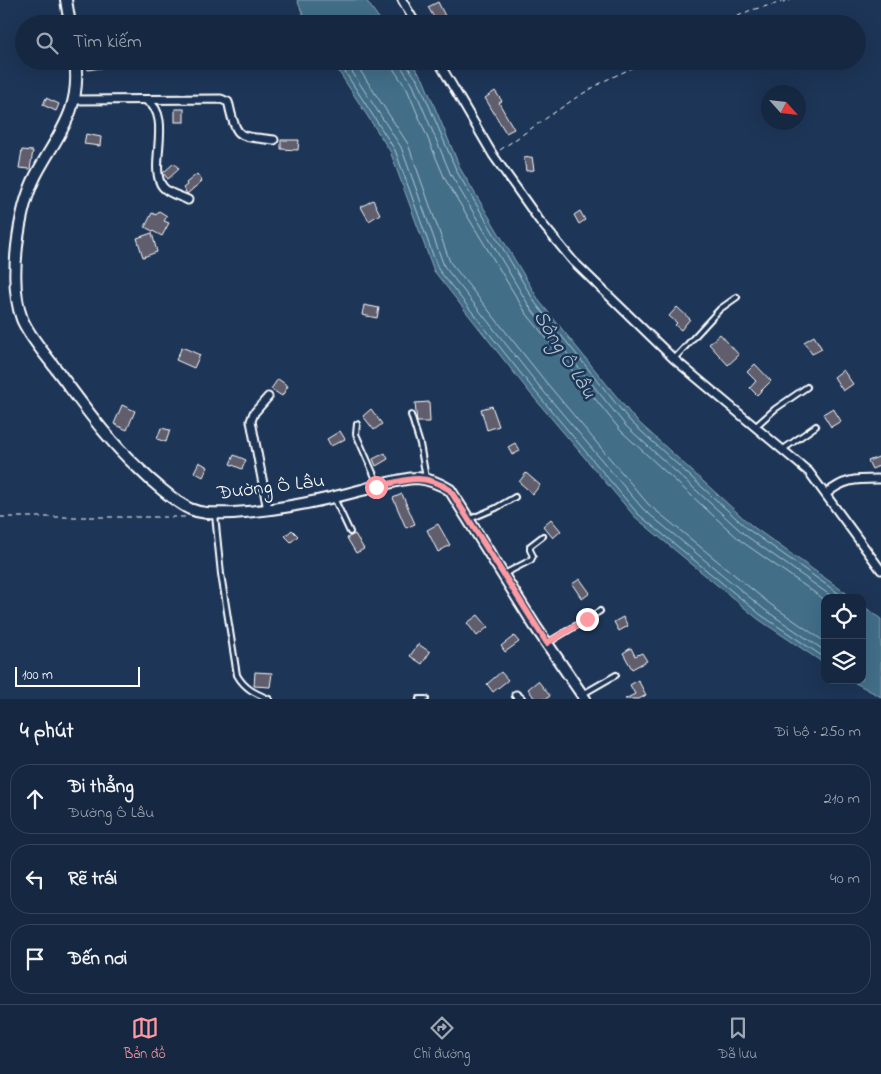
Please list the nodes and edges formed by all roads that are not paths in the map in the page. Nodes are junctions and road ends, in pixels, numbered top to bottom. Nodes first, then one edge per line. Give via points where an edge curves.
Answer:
1 (66, 0) edge
2 (402, 0) edge
3 (68, 15) edge
4 (411, 15) edge
5 (76, 70) edge
6 (443, 70) edge
7 (74, 100) junction
8 (146, 100) junction
9 (274, 140) dead end
10 (188, 200) dead end
11 (737, 297) dead end
12 (674, 359) junction
13 (807, 387) dead end
14 (268, 397) dead end
15 (411, 415) dead end
16 (356, 424) dead end
17 (816, 426) dead end
18 (755, 427) junction
19 (782, 450) junction
20 (426, 479) junction
21 (881, 479) edge
22 (379, 486) junction
23 (826, 494) junction
24 (515, 497) dead end
25 (334, 498) junction
26 (268, 510) junction
27 (214, 514) junction
28 (469, 519) junction
29 (350, 532) dead end
30 (543, 536) dead end
31 (881, 570) edge
32 (503, 574) junction
33 (600, 611) dead end
34 (547, 643) junction
35 (616, 675) dead end
36 (583, 697) edge
37 (269, 699) edge
38 (420, 699) edge
39 (426, 699) edge

1 - 3 main road
2 - 4 street
5 - 7 main road, Đường Ô Lâu
6 - 12 street via 493,155 544,226 573,261
7 - 8 street
7 - 27 main road, Đường Ô Lâu via 72,110 26,200 17,245 16,271 23,320 112,443 149,480 188,508
8 - 9 street via 221,99 230,105 238,132
8 - 10 street via 157,112 160,182 166,190
11 - 12 lane via 720,309
12 - 18 street
13 - 18 lane
14 - 26 street via 251,421
15 - 20 lane
16 - 22 lane via 356,434
17 - 19 lane
18 - 19 street
19 - 23 street via 809,472
20 - 22 main road, Đường Ô Lâu via 414,478
20 - 28 main road, Đường Ô Lâu via 450,490
21 - 23 street via 846,481
22 - 25 main road, Đường Ô Lâu
23 - 31 street
24 - 28 lane
25 - 26 main road, Đường Ô Lâu
25 - 29 lane
26 - 27 main road, Đường Ô Lâu
27 - 37 lane via 238,676 249,690
28 - 32 main road, Đường Ô Lâu
30 - 32 lane via 530,546 532,560
32 - 34 main road, Đường Ô Lâu
33 - 34 lane
34 - 36 main road, Đường Ô Lâu
35 - 36 lane
38 - 39 lane

